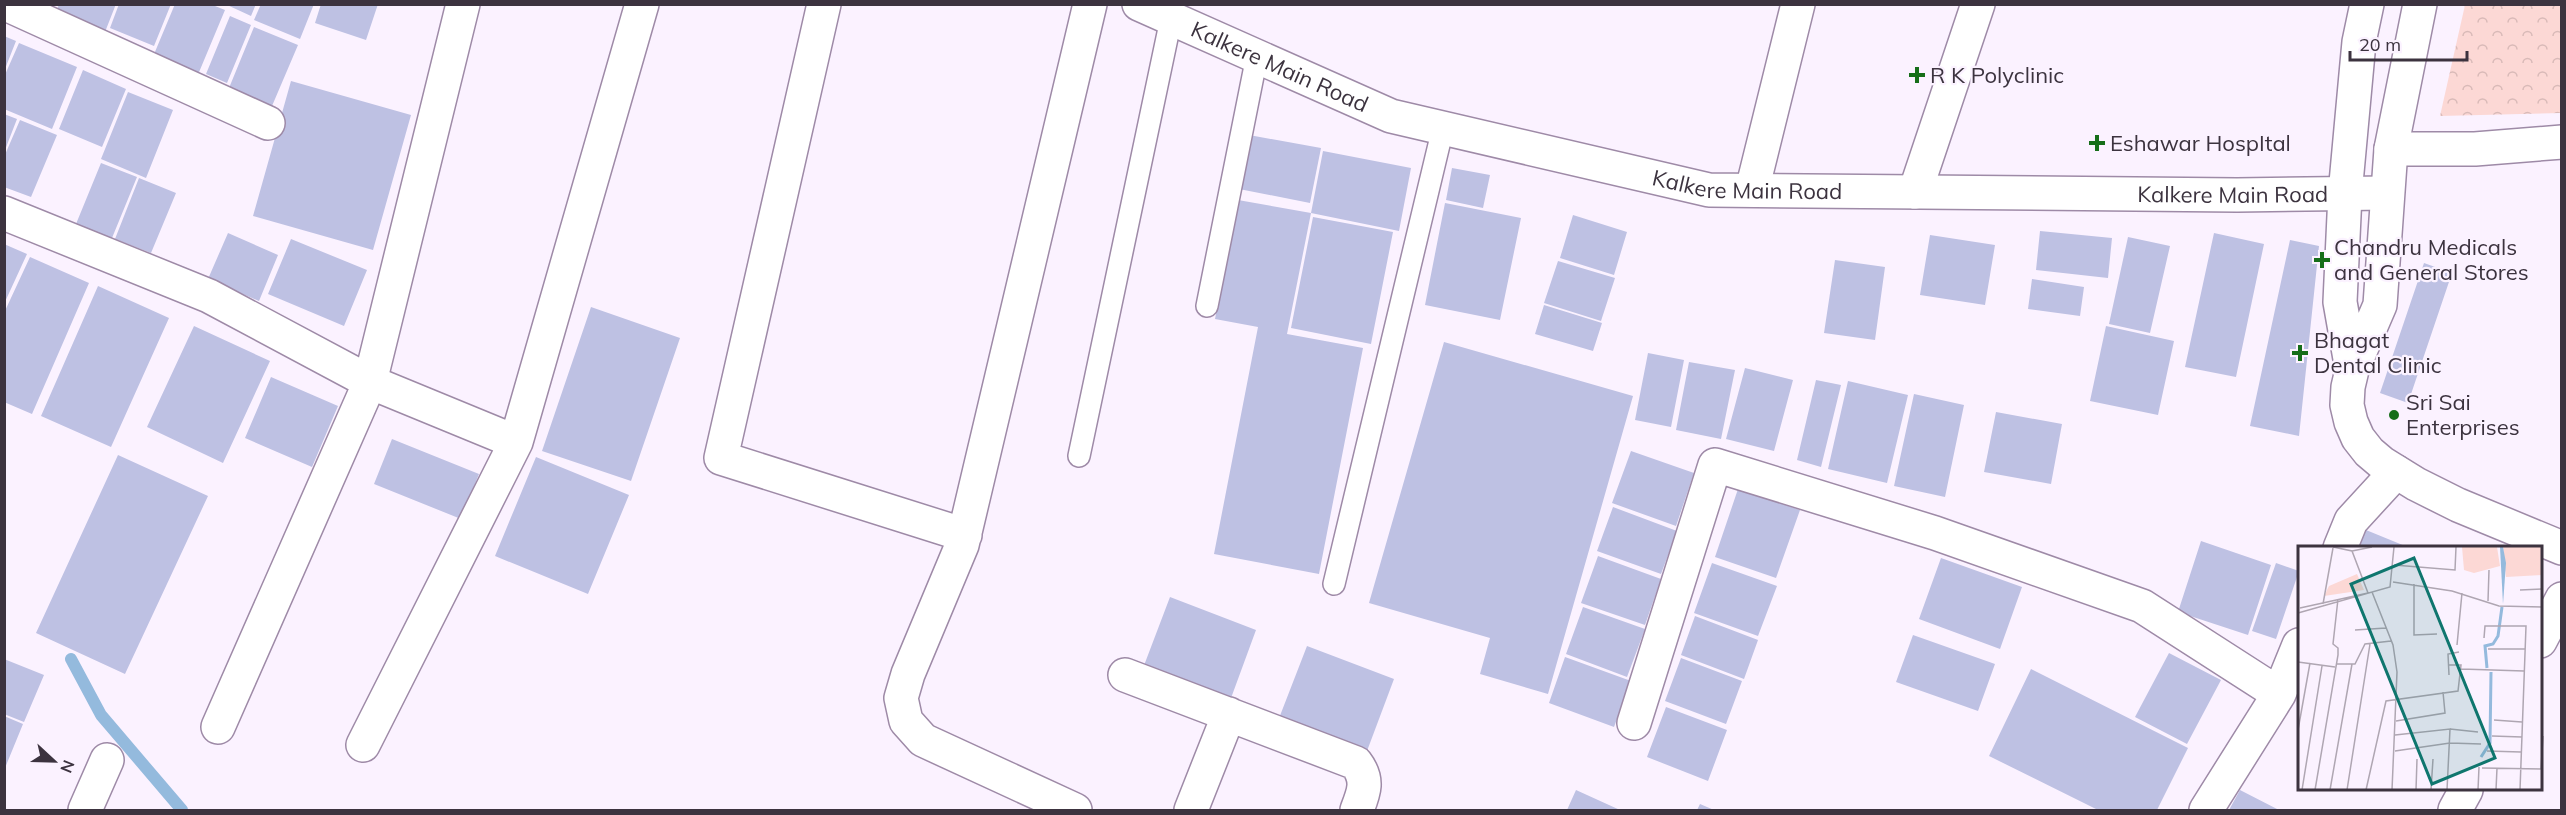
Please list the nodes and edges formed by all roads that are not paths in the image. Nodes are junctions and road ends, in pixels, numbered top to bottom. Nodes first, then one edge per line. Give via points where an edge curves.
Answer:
1 (6, 4) edge
2 (463, 4) edge
3 (642, 4) edge
4 (824, 4) edge
5 (1090, 4) edge
6 (1139, 4) edge
7 (1798, 4) edge
8 (1978, 4) edge
9 (2367, 4) edge
10 (2420, 4) edge
11 (1171, 19) junction
12 (1257, 56) junction
13 (268, 123) dead end
14 (1443, 128) junction
15 (2562, 142) edge
16 (2391, 149) junction
17 (1752, 190) junction
18 (1915, 192) junction
19 (2387, 193) junction
20 (2345, 194) junction
21 (4, 213) edge
22 (1207, 306) dead end
23 (2352, 370) junction
24 (370, 382) junction
25 (516, 442) junction
26 (1079, 456) dead end
27 (2396, 471) junction
28 (965, 535) junction
29 (2341, 546) edge
30 (2562, 548) edge
31 (1334, 584) dead end
32 (2562, 599) edge
33 (2542, 639) edge
34 (2298, 647) edge
35 (1125, 675) dead end
36 (2279, 694) junction
37 (1229, 714) junction
38 (1634, 723) dead end
39 (218, 727) dead end
40 (363, 745) dead end
41 (106, 760) dead end
42 (2465, 791) edge
43 (85, 810) edge
44 (1075, 810) edge
45 (1191, 810) edge
46 (1357, 810) edge
47 (2206, 810) edge
48 (2455, 810) edge

1 - 13 street
2 - 24 street
3 - 25 street
4 - 28 street via 721,458
5 - 28 street
6 - 11 street, Kalkere Main Road
7 - 17 street
8 - 18 street
9 - 20 street via 2359,42
10 - 16 street
11 - 12 street, Kalkere Main Road
11 - 26 lane
12 - 14 street, Kalkere Main Road via 1391,116
12 - 22 lane
14 - 17 street, Kalkere Main Road via 1709,190
14 - 31 lane
15 - 16 street via 2475,149
16 - 19 street
17 - 18 street, Kalkere Main Road
18 - 20 street, Kalkere Main Road
19 - 20 street, Kalkere Main Road
19 - 23 street via 2380,305
20 - 23 street via 2340,302
21 - 24 street via 209,296
23 - 27 street via 2348,387 2351,422 2369,452
24 - 25 street
24 - 39 street
25 - 40 street
27 - 29 street via 2351,521
27 - 30 street via 2436,496
28 - 44 street via 908,674 901,698 906,721 923,740
32 - 33 street
34 - 36 street
35 - 37 street
36 - 38 street via 2142,606 1935,532 1714,465
36 - 47 street
37 - 45 street
37 - 46 street via 1356,763 1366,788
41 - 43 street
42 - 48 street

